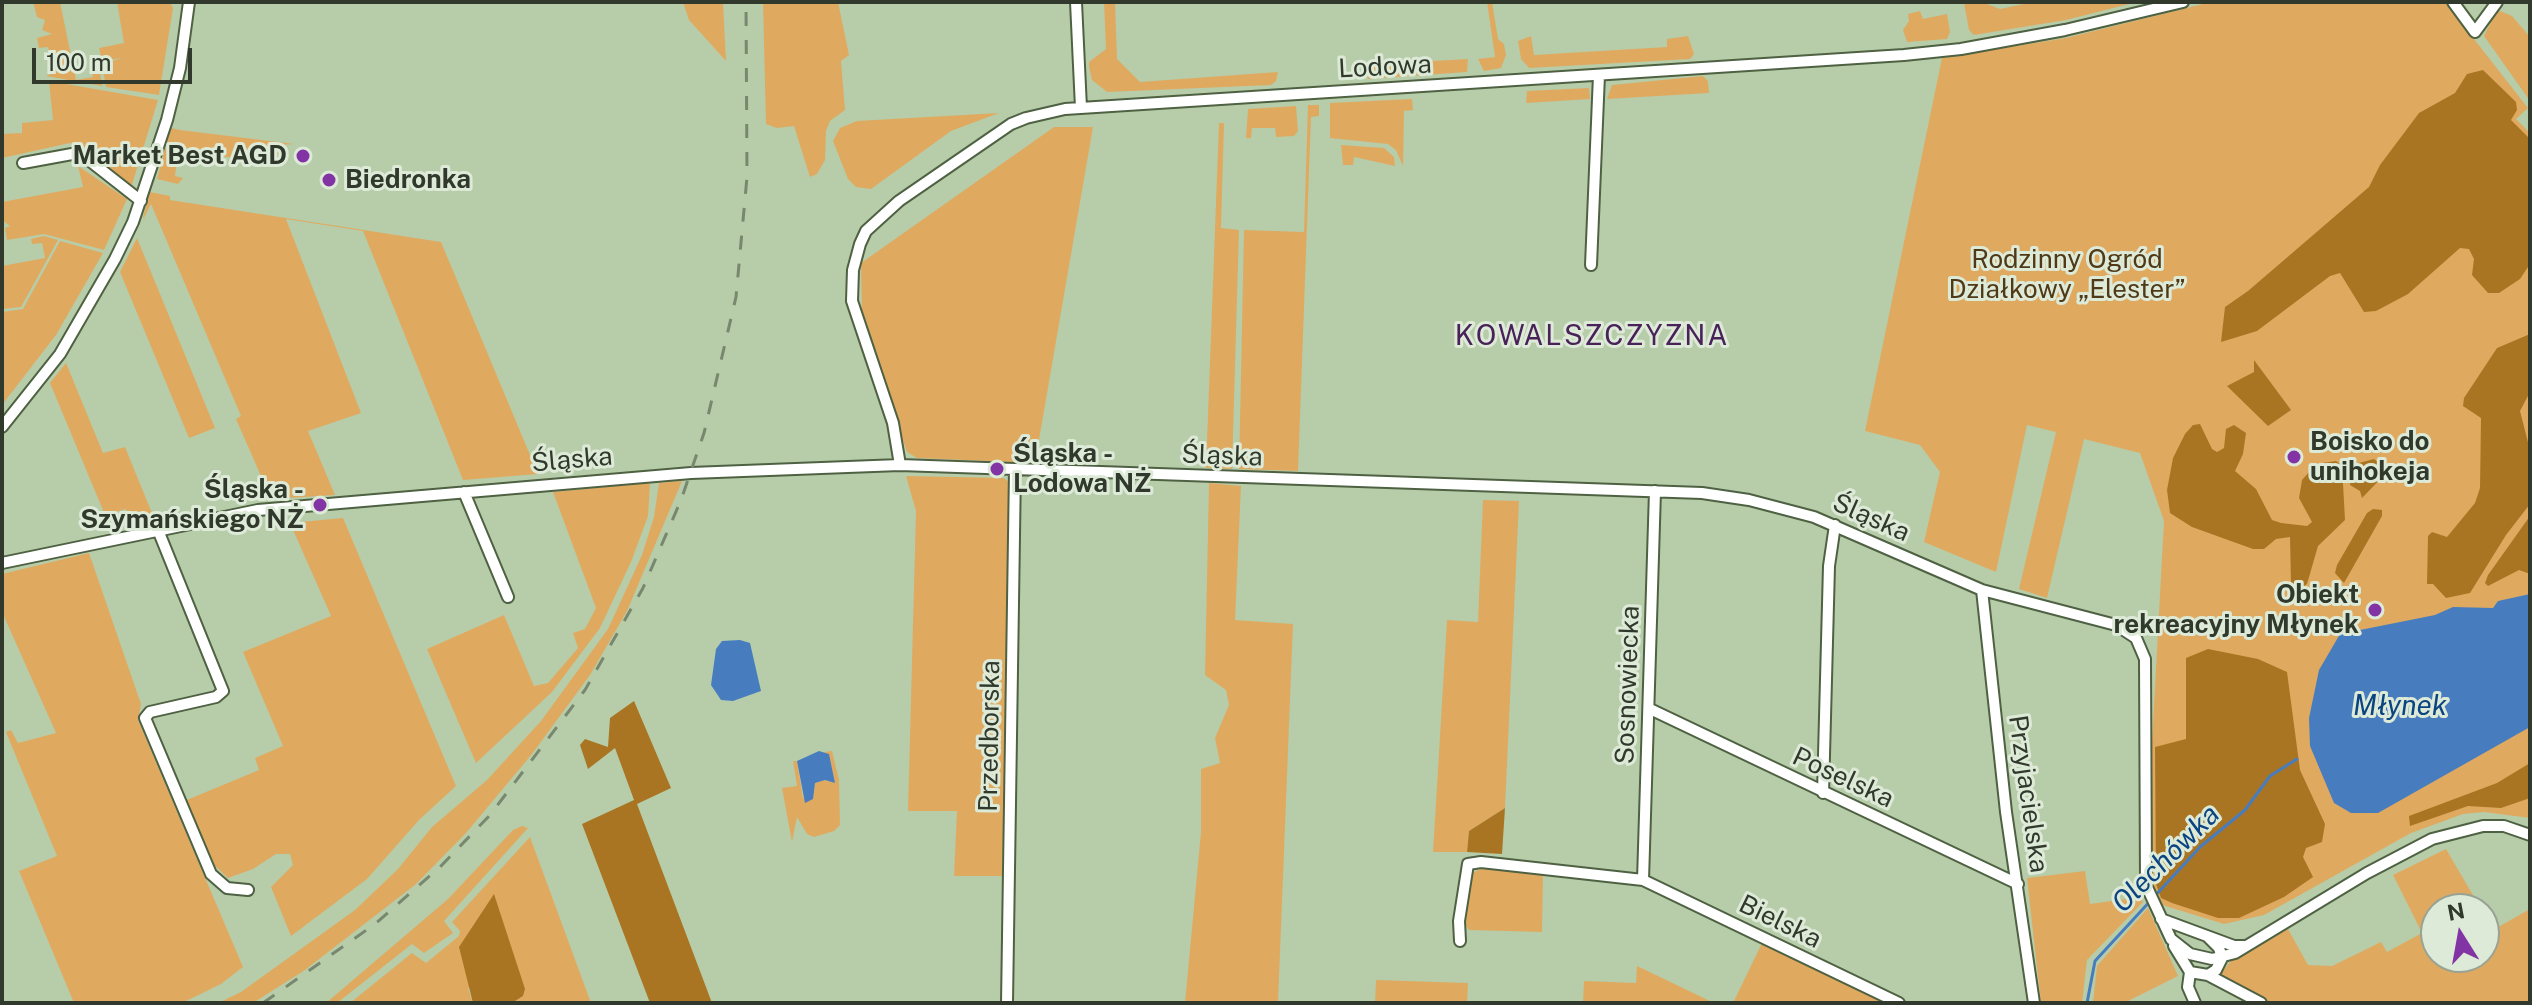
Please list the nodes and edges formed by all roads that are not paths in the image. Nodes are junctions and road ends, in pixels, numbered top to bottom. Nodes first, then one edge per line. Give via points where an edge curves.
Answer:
1 (189, 2) edge
2 (1076, 2) edge
3 (2183, 2) edge
4 (2453, 2) edge
5 (2497, 2) edge
6 (1599, 75) junction
7 (1081, 108) junction
8 (23, 163) dead end
9 (141, 201) junction
10 (1591, 265) dead end
11 (2, 427) edge
12 (900, 465) junction
13 (1015, 469) junction
14 (1655, 491) junction
15 (464, 492) junction
16 (1835, 525) junction
17 (158, 530) junction
18 (2, 563) edge
19 (1982, 590) junction
20 (508, 597) dead end
21 (1650, 709) junction
22 (1823, 793) junction
23 (2530, 835) edge
24 (1643, 880) junction
25 (2018, 884) junction
26 (248, 890) dead end
27 (2161, 919) junction
28 (2203, 935) junction
29 (1460, 941) dead end
30 (2175, 946) junction
31 (2244, 946) junction
32 (2222, 958) junction
33 (2190, 972) junction
34 (2208, 975) junction
35 (1007, 1003) edge
36 (1899, 1003) edge
37 (2034, 1003) edge
38 (2195, 1003) edge
39 (2261, 1003) edge

1 - 9 street via 180,68
2 - 7 street
3 - 6 street, Lodowa via 2113,21 1961,49
4 - 5 street via 2475,32
6 - 7 street, Lodowa
6 - 10 street
7 - 12 street, Lodowa via 1011,124 899,201 866,231 853,270 852,301 893,423
8 - 9 street via 72,154 85,157
9 - 11 street via 79,324
12 - 13 street, Śląska
12 - 15 street, Śląska via 655,475
13 - 14 street, Śląska
13 - 35 street, Przedborska
14 - 16 street, Śląska via 1749,500
14 - 21 street, Sosnowiecka
15 - 17 street, Śląska via 258,510
15 - 20 street
16 - 19 street, Śląska
16 - 22 street via 1830,547
17 - 18 street, Śląska
17 - 26 street via 223,687 216,697 150,712 145,718 211,874 227,888
19 - 25 street, Przyjacielska
19 - 27 street, Śląska via 2116,625 2136,638 2145,659 2147,889
21 - 22 street, Poselska
21 - 24 street, Sosnowiecka
22 - 25 street, Poselska
23 - 31 street via 2504,826 2460,830 2403,853
24 - 29 street, Bielska via 1468,864
24 - 36 street, Bielska
25 - 37 street, Przyjacielska
27 - 28 street
27 - 30 street, Śląska
28 - 30 street
28 - 31 street
28 - 32 street via 2219,948
30 - 32 street via 2201,958
30 - 33 street, Śląska
31 - 32 street
32 - 34 street
33 - 34 street
33 - 38 street via 2188,987
34 - 39 street

